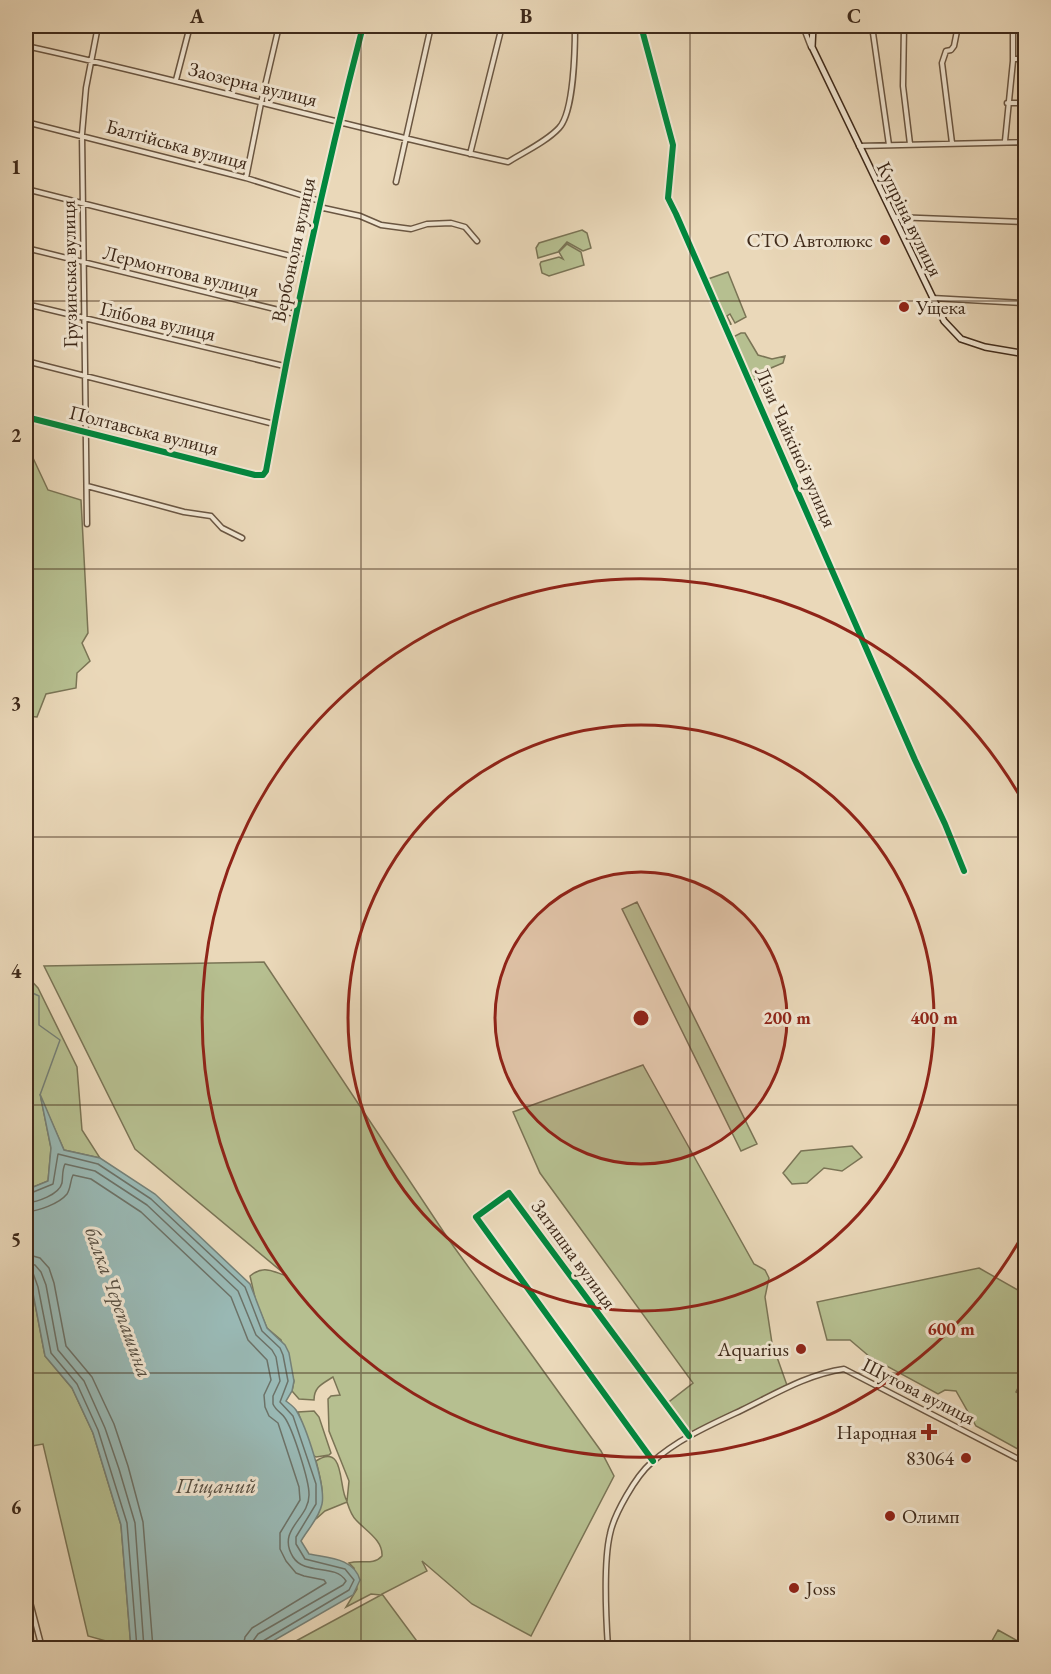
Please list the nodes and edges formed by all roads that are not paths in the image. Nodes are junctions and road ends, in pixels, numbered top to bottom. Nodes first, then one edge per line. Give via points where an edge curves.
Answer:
1 (99, 26) edge
2 (190, 26) edge
3 (279, 26) edge
4 (363, 26) edge
5 (431, 26) edge
6 (501, 26) edge
7 (575, 26) edge
8 (642, 26) edge
9 (803, 26) edge
10 (813, 26) edge
11 (872, 26) edge
12 (904, 26) edge
13 (957, 26) edge
14 (1013, 26) edge
15 (26, 46) edge
16 (812, 47) junction
17 (1012, 59) junction
18 (1026, 59) edge
19 (91, 60) junction
20 (176, 80) junction
21 (261, 103) junction
22 (1007, 103) junction
23 (1026, 103) edge
24 (26, 122) edge
25 (338, 122) junction
26 (82, 134) junction
27 (405, 139) junction
28 (1005, 141) junction
29 (1023, 142) edge
30 (952, 143) junction
31 (910, 144) junction
32 (889, 145) junction
33 (858, 146) junction
34 (470, 154) junction
35 (246, 178) junction
36 (396, 183) dead end
37 (26, 189) edge
38 (320, 201) junction
39 (82, 204) junction
40 (319, 207) junction
41 (894, 217) junction
42 (1024, 221) edge
43 (477, 242) dead end
44 (26, 248) edge
45 (308, 260) junction
46 (83, 263) junction
47 (932, 297) junction
48 (1025, 303) edge
49 (26, 304) edge
50 (295, 314) junction
51 (83, 319) junction
52 (1025, 354) edge
53 (26, 361) edge
54 (284, 366) junction
55 (86, 377) junction
56 (26, 417) edge
57 (274, 424) junction
58 (87, 433) junction
59 (255, 475) joint
60 (87, 486) junction
61 (87, 524) dead end
62 (242, 537) dead end
63 (964, 871) dead end
64 (689, 1436) junction
65 (653, 1461) junction
66 (1026, 1463) edge
67 (26, 1587) edge
68 (42, 1648) edge
69 (608, 1648) edge

1 - 19 street, Грузинська вулиця
2 - 20 street
3 - 21 street
4 - 25 street, Вербоноля вулиця
5 - 27 street
6 - 34 street
7 - 34 street, Заозерна вулиця via 564,121 508,162
8 - 63 street, Лізи Чайкіної вулиця via 673,145 668,198
9 - 16 street, Купріна вулиця
10 - 16 main road, Купріна вулиця
11 - 32 street
12 - 31 street via 903,86
13 - 30 street via 954,46 946,51 942,63
14 - 17 street
15 - 19 street, Заозерна вулиця
16 - 33 main road, Купріна вулиця
17 - 18 street
17 - 22 street
19 - 20 street, Заозерна вулиця
19 - 26 street, Грузинська вулиця
20 - 21 street, Заозерна вулиця
21 - 25 street, Заозерна вулиця
21 - 35 street
22 - 23 street
22 - 28 street
24 - 26 street, Балтійська вулиця
25 - 27 street, Заозерна вулиця
25 - 38 street, Вербоноля вулиця
26 - 35 street, Балтійська вулиця
26 - 39 street, Грузинська вулиця
27 - 34 street, Заозерна вулиця
27 - 36 street
28 - 29 street
28 - 30 street
29 - 42 street
30 - 31 street
31 - 32 street
32 - 33 street
33 - 41 main road, Купріна вулиця
35 - 38 street, Балтійська вулиця
37 - 39 street
38 - 40 street, Вербоноля вулиця
39 - 45 street
39 - 46 street, Грузинська вулиця
40 - 43 street via 381,225 411,229 451,223 465,227
40 - 45 street, Вербоноля вулиця
41 - 42 street
41 - 47 main road, Купріна вулиця
42 - 48 street
44 - 46 street, Лермонтова вулиця
45 - 50 street, Вербоноля вулиця
46 - 50 street, Лермонтова вулиця
46 - 51 street, Грузинська вулиця
47 - 48 street
47 - 52 main road, Купріна вулиця via 944,321 961,339
48 - 52 street
49 - 51 street, Глібова вулиця
50 - 54 street, Вербоноля вулиця
51 - 54 street, Глібова вулиця
51 - 55 street, Грузинська вулиця
53 - 55 street
54 - 57 street, Вербоноля вулиця
55 - 57 street
55 - 58 street, Грузинська вулиця
56 - 58 street, Полтавська вулиця
57 - 59 street, Вербоноля вулиця via 266,471
58 - 59 street, Полтавська вулиця
58 - 60 street, Грузинська вулиця
60 - 61 street, Грузинська вулиця
60 - 62 street via 211,516 222,528
64 - 65 street, Шутова вулиця
64 - 65 street, Затишна вулиця via 509,1193 476,1217
64 - 66 street, Шутова вулиця via 801,1381 844,1369
65 - 69 street, Шутова вулиця via 632,1486 609,1536
67 - 68 street

